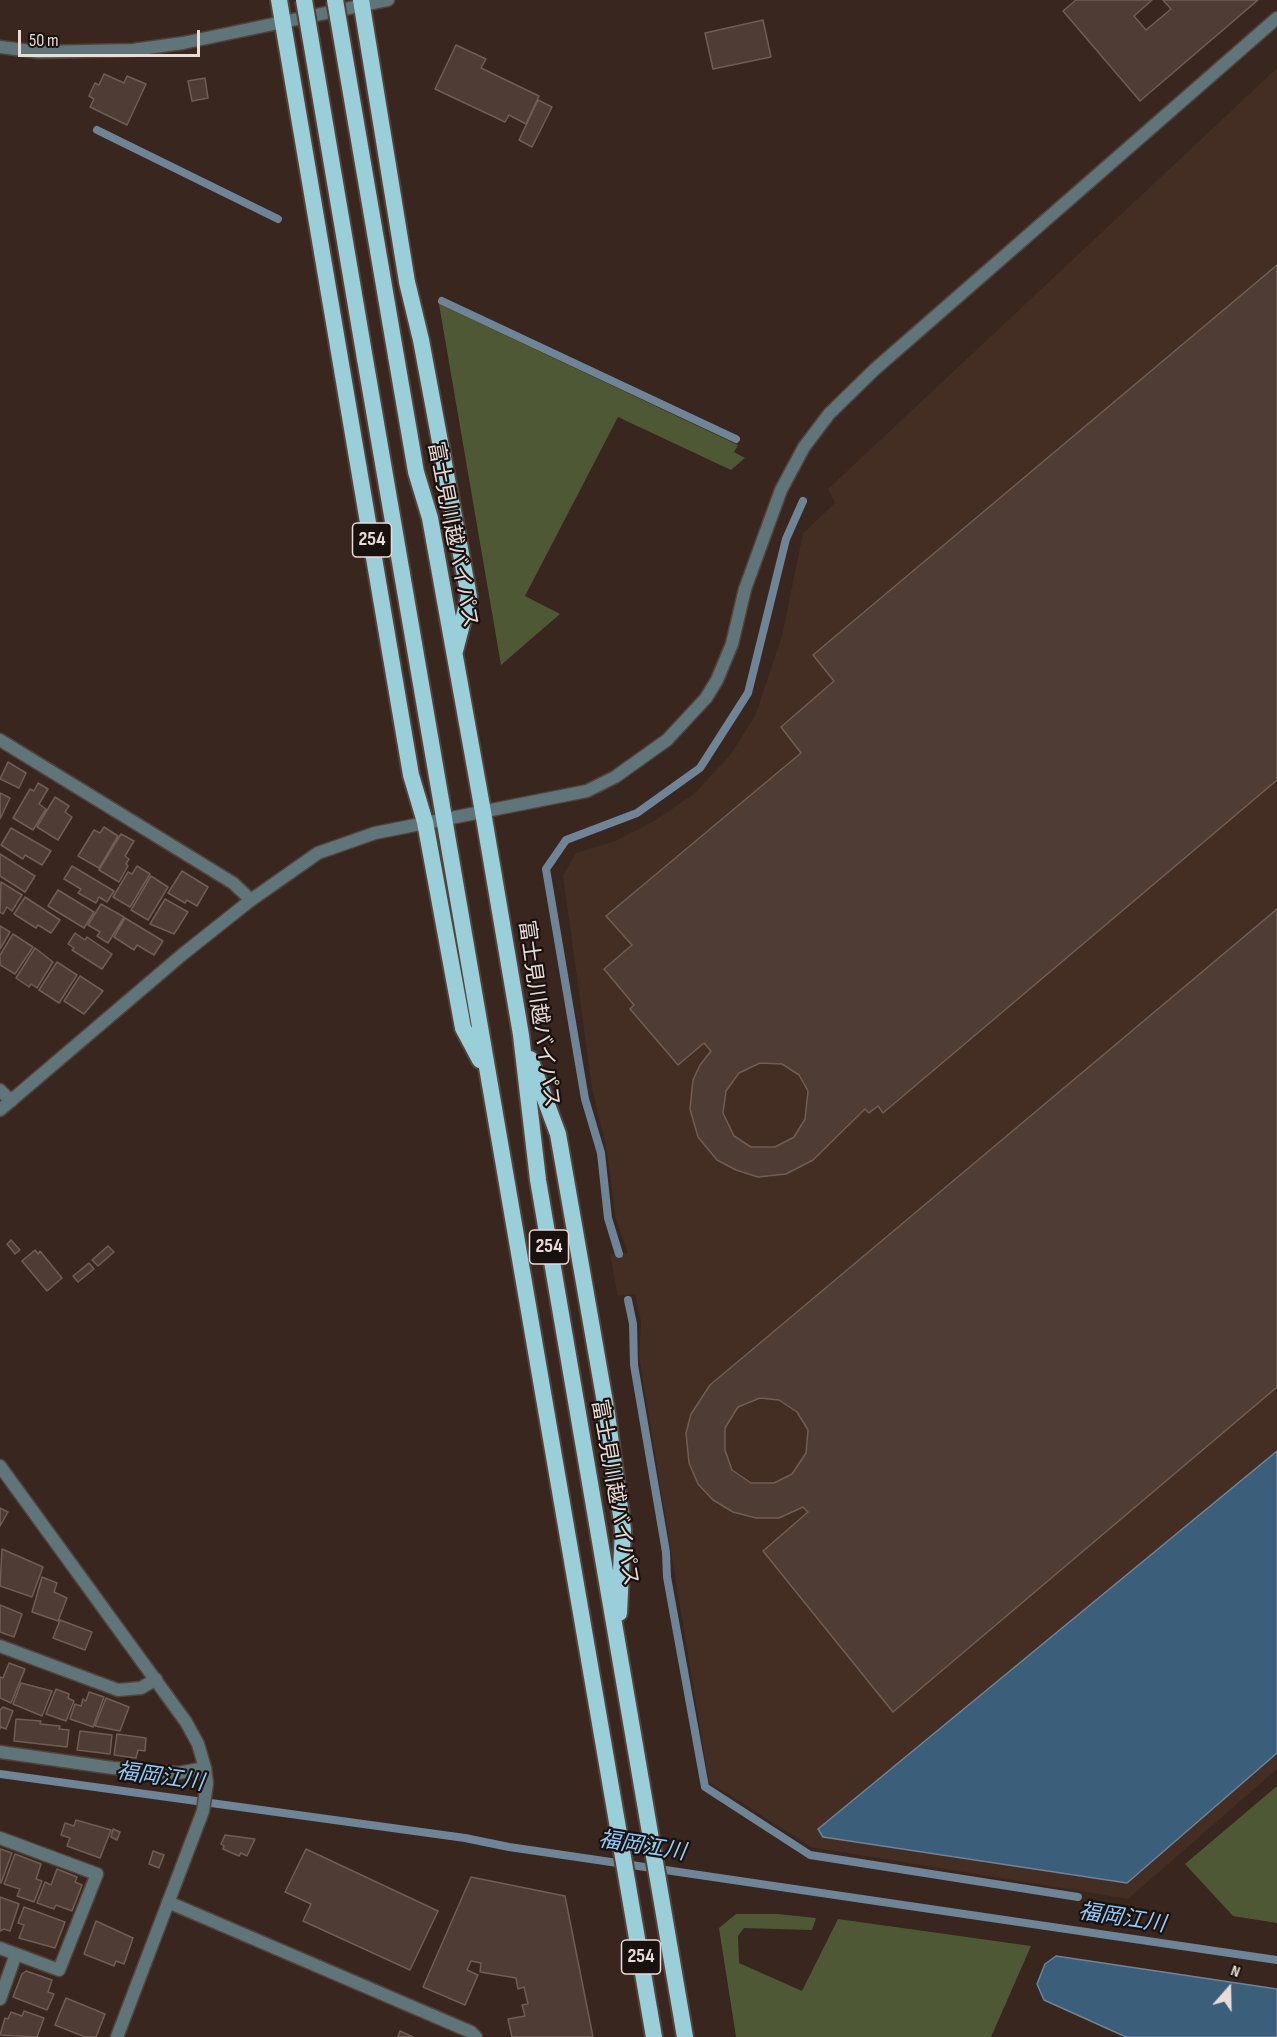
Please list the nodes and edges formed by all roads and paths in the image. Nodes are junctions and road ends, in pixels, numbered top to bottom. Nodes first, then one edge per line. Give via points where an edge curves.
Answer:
1 (279, 0) edge
2 (303, 0) edge
3 (335, 0) edge
4 (388, 0) edge
5 (362, 3) edge
6 (1277, 18) edge
7 (282, 22) junction
8 (0, 47) edge
9 (453, 657) junction
10 (0, 740) edge
11 (483, 812) junction
12 (446, 819) junction
13 (425, 822) junction
14 (251, 900) junction
15 (521, 1035) junction
16 (488, 1074) junction
17 (0, 1090) edge
18 (11, 1101) junction
19 (0, 1110) edge
20 (0, 1466) edge
21 (618, 1642) junction
22 (0, 1646) edge
23 (156, 1679) junction
24 (0, 1752) edge
25 (205, 1768) junction
26 (0, 1838) edge
27 (168, 1902) junction
28 (0, 1948) edge
29 (16, 1954) junction
30 (0, 2000) edge
31 (117, 2037) edge
32 (476, 2037) edge
33 (654, 2037) edge
34 (685, 2037) edge

1 - 7 highway, 254
2 - 12 highway, 254, bridge
3 - 9 highway, 富士見川越バイパス / 254, bridge via 416,472 430,518
4 - 5 street
5 - 7 street
5 - 9 highway, 254 via 407,282 469,597
6 - 11 street via 874,370 829,414 804,447 781,490 746,589 732,644 717,680 686,721 640,761 587,791
7 - 8 street via 133,50 39,52
7 - 13 highway, 254 via 411,775
9 - 11 highway, 富士見川越バイパス / 254
10 - 14 street via 233,883
11 - 12 street
11 - 15 highway, 富士見川越バイパス / 254
12 - 13 street
12 - 16 highway, 254
13 - 14 street via 375,833 318,854
13 - 16 highway, 254 via 464,1028
14 - 18 street via 75,1043
15 - 21 highway, 富士見川越バイパス / 254 via 538,1180
15 - 21 highway via 558,1134 607,1414 623,1530
16 - 33 highway, 254
17 - 18 street
18 - 19 street
20 - 23 street
21 - 34 highway, 富士見川越バイパス / 254
22 - 23 street via 118,1689 141,1688
23 - 25 street via 186,1722
24 - 25 street via 113,1768 178,1773
25 - 27 street via 207,1792 203,1811
26 - 29 street via 97,1875 59,1970
27 - 31 street
27 - 32 street
28 - 29 street
29 - 30 street

